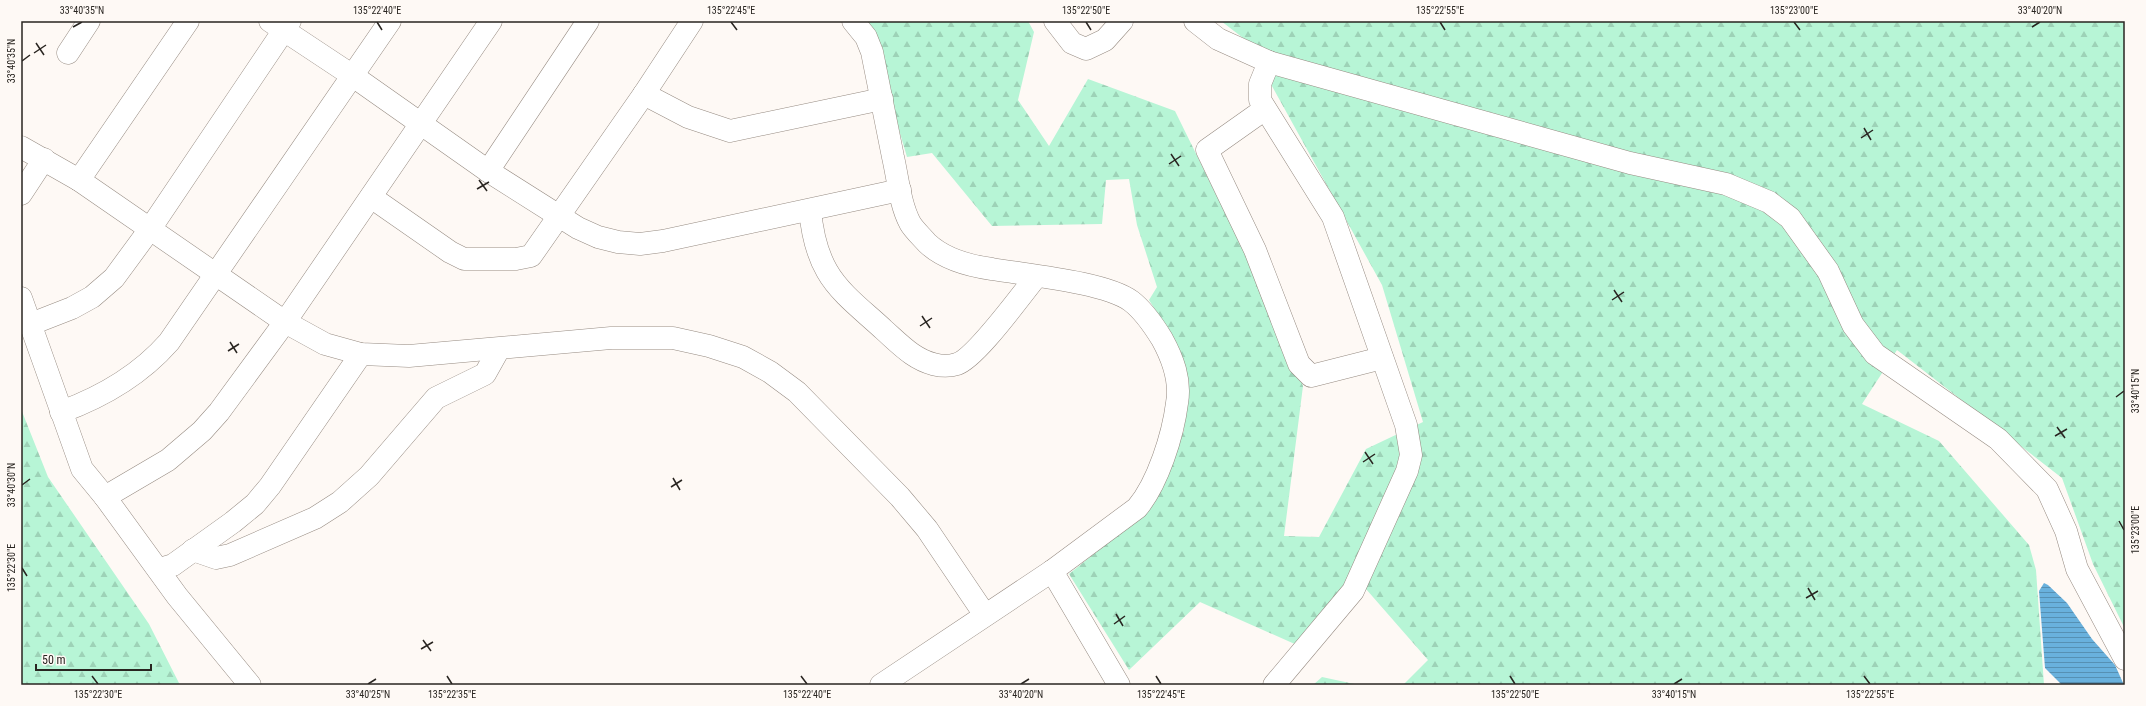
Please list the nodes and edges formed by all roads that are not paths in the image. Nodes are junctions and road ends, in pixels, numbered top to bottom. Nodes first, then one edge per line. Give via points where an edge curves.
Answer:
1 (89, 21) edge
2 (188, 21) edge
3 (390, 21) edge
4 (491, 21) edge
5 (588, 21) edge
6 (692, 21) edge
7 (853, 21) edge
8 (1055, 21) edge
9 (1122, 21) edge
10 (1195, 21) edge
11 (281, 24) edge
12 (68, 53) dead end
13 (1270, 62) junction
14 (353, 76) junction
15 (644, 94) junction
16 (882, 99) junction
17 (1265, 109) junction
18 (421, 125) junction
19 (21, 147) edge
20 (44, 159) junction
21 (488, 171) junction
22 (79, 180) junction
23 (900, 190) junction
24 (21, 194) edge
25 (371, 197) junction
26 (810, 210) junction
27 (559, 216) junction
28 (150, 229) junction
29 (217, 275) junction
30 (1036, 277) junction
31 (21, 298) edge
32 (285, 322) junction
33 (31, 324) junction
34 (499, 349) junction
35 (361, 354) junction
36 (1382, 358) junction
37 (61, 412) junction
38 (105, 497) junction
39 (193, 550) junction
40 (160, 569) junction
41 (1052, 571) junction
42 (985, 615) junction
43 (2125, 659) edge
44 (250, 685) edge
45 (881, 685) edge
46 (1119, 685) edge
47 (1274, 685) edge

1 - 12 street
2 - 22 street
3 - 14 street
4 - 18 street
5 - 21 street
6 - 15 street
7 - 16 street via 866,38 872,52
8 - 9 street via 1072,43 1086,49 1105,40
10 - 13 street via 1218,39
11 - 14 street
11 - 28 street
13 - 17 street via 1260,84 1260,100
13 - 43 street via 1630,163 1726,184 1769,202 1790,218 1828,271 1853,325 1876,354 1998,439 2047,489 2066,531 2077,569
14 - 18 street
14 - 29 street
15 - 16 street via 688,117 730,131
15 - 27 street
16 - 23 street
17 - 36 street via 1333,217
17 - 36 street via 1207,150 1255,250 1299,364 1311,376
18 - 21 street
18 - 25 street
19 - 20 street
20 - 22 street
20 - 24 street
21 - 27 street
22 - 28 street
23 - 26 street
23 - 30 street via 910,224 928,244 947,257 976,267
25 - 27 street via 464,259 516,259 531,256
25 - 32 street
26 - 27 street via 640,244 598,237
26 - 30 street via 819,256 839,288 912,354 929,363 944,367 959,364 974,354
28 - 29 street
28 - 33 street via 114,278 92,297
29 - 32 street
29 - 37 street via 154,360 118,385
30 - 41 street via 1095,287 1117,293 1131,301 1158,332 1168,350 1176,372 1179,394 1176,418 1148,495 1138,508 1122,521
31 - 33 street
32 - 35 street via 325,344
32 - 38 street via 219,412 202,431 168,460
33 - 37 street
34 - 35 street via 410,356
34 - 39 street via 485,374 436,398 369,476 340,502 315,518 230,555 216,558
34 - 42 street via 611,338 673,338 743,357 770,372 797,392 900,497 927,529
35 - 39 street via 270,486 249,509
36 - 47 street via 1410,442 1411,455 1407,471 1353,591
37 - 38 street via 82,469
38 - 40 street
39 - 40 street via 173,565
40 - 44 street via 177,596
41 - 42 street
41 - 46 street
42 - 45 street

